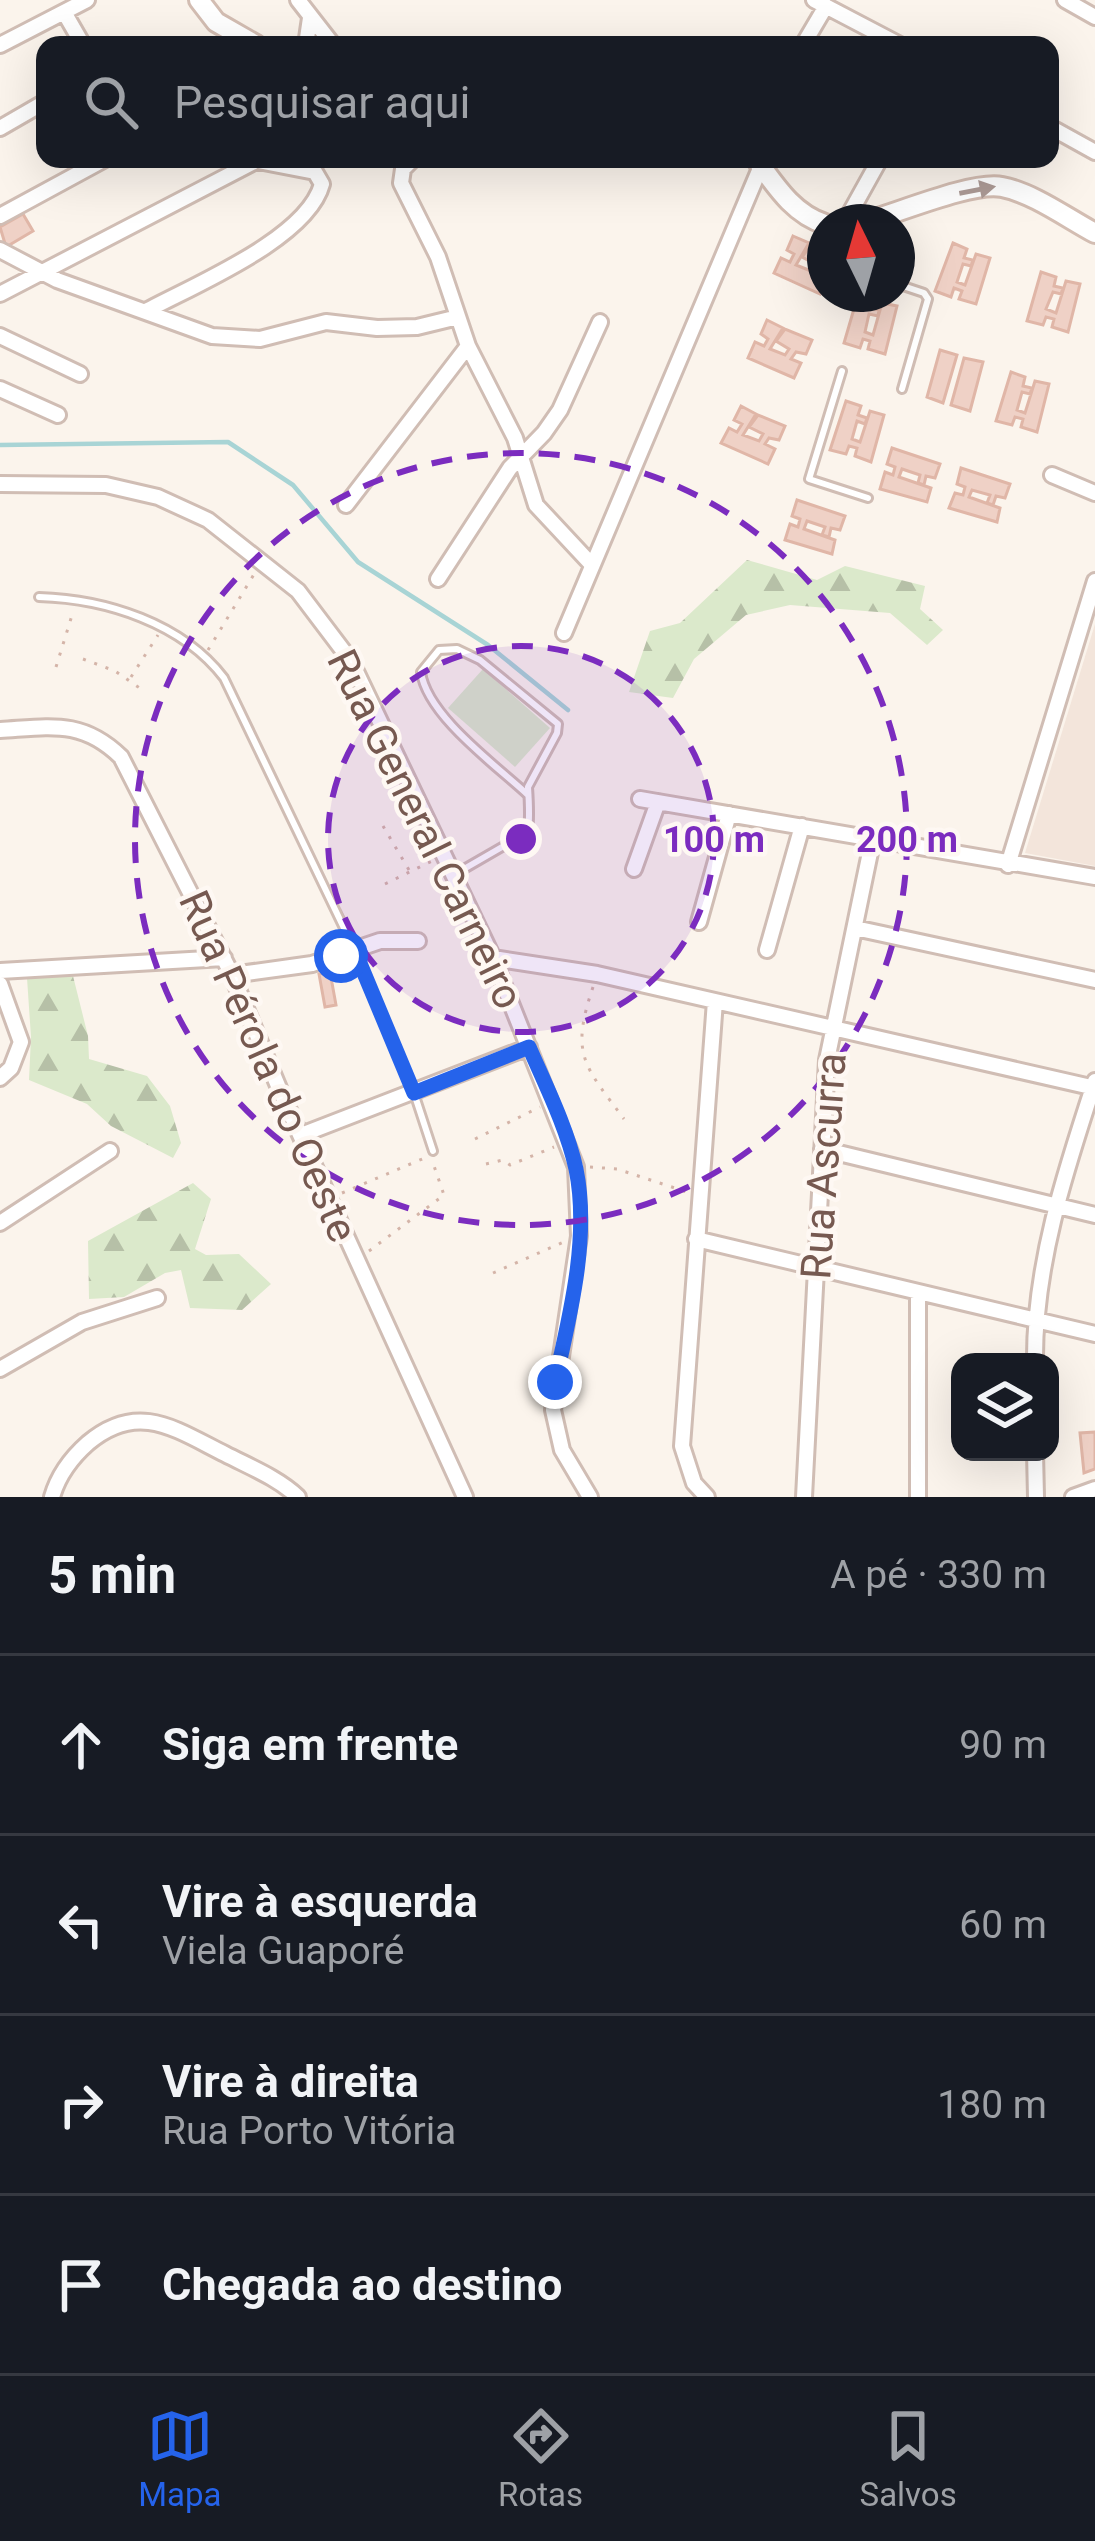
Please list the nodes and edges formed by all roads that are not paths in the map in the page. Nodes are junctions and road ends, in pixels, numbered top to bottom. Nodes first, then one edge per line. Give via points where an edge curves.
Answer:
1 (87, 0) edge
2 (199, 0) edge
3 (298, 0) edge
4 (1065, 0) edge
5 (820, 3) edge
6 (64, 12) junction
7 (1095, 17) edge
8 (310, 18) junction
9 (78, 36) edge
10 (240, 36) edge
11 (307, 36) edge
12 (325, 36) edge
13 (806, 36) edge
14 (883, 36) edge
15 (0, 45) edge
16 (36, 107) edge
17 (0, 128) edge
18 (1059, 132) edge
19 (1095, 152) edge
20 (88, 168) edge
21 (238, 168) edge
22 (292, 168) edge
23 (404, 168) edge
24 (757, 168) edge
25 (764, 168) edge
26 (875, 168) edge
27 (854, 204) edge
28 (915, 210) edge
29 (807, 215) edge
30 (0, 216) edge
31 (1095, 233) edge
32 (0, 250) edge
33 (40, 274) junction
34 (915, 290) edge
35 (0, 295) edge
36 (146, 310) junction
37 (458, 317) junction
38 (600, 322) dead end
39 (0, 336) edge
40 (468, 346) junction
41 (842, 371) dead end
42 (80, 374) dead end
43 (0, 389) edge
44 (902, 389) dead end
45 (58, 415) dead end
46 (523, 457) junction
47 (1052, 475) dead end
48 (0, 484) edge
49 (1095, 493) edge
50 (868, 498) dead end
51 (346, 506) dead end
52 (592, 565) junction
53 (438, 579) dead end
54 (1095, 581) edge
55 (39, 597) dead end
56 (564, 633) dead end
57 (0, 730) edge
58 (528, 795) junction
59 (640, 799) dead end
60 (658, 802) junction
61 (729, 814) junction
62 (802, 826) junction
63 (874, 838) junction
64 (1008, 865) junction
65 (634, 869) dead end
66 (454, 874) junction
67 (1095, 877) edge
68 (699, 922) dead end
69 (855, 928) junction
70 (418, 941) dead end
71 (354, 949) junction
72 (767, 950) dead end
73 (224, 958) junction
74 (493, 958) junction
75 (0, 971) edge
76 (232, 975) junction
77 (1095, 980) edge
78 (0, 984) edge
79 (715, 1001) junction
80 (832, 1027) junction
81 (529, 1047) junction
82 (0, 1078) edge
83 (1094, 1085) edge
84 (414, 1093) junction
85 (302, 1135) junction
86 (822, 1149) junction
87 (110, 1151) dead end
88 (432, 1153) road end
89 (1056, 1205) junction
90 (1095, 1215) edge
91 (0, 1223) edge
92 (696, 1239) junction
93 (817, 1268) junction
94 (918, 1294) junction
95 (157, 1298) dead end
96 (1035, 1321) junction
97 (1095, 1334) edge
98 (1035, 1353) edge
99 (0, 1369) edge
100 (1035, 1461) edge
101 (1095, 1490) edge
102 (52, 1497) edge
103 (298, 1497) edge
104 (465, 1497) edge
105 (590, 1497) edge
106 (707, 1497) edge
107 (804, 1497) edge
108 (918, 1497) edge
109 (1036, 1497) edge
110 (1073, 1497) edge

1 - 6 street
2 - 10 street
3 - 8 street
4 - 7 street
5 - 13 street
5 - 14 street
6 - 9 street
6 - 15 street
8 - 11 street
8 - 12 street
16 - 17 street
18 - 19 street
20 - 30 street
21 - 33 street
22 - 36 street via 321,178 292,225
23 - 37 street via 400,183
24 - 52 street
25 - 29 street
26 - 27 street
28 -> 31 street via 996,185
32 - 33 street
33 - 35 street
33 - 36 street
34 - 44 lane via 928,299
36 - 37 street via 212,336 260,339 326,322 417,327
37 - 40 street
38 - 46 street via 560,410
39 - 42 street
40 - 46 street
40 - 51 street
41 - 50 lane via 808,479
43 - 45 street
46 - 52 street via 542,516
46 - 53 street
47 - 49 street
48 - 66 street, Rua General Carneiro via 138,491 208,520 264,560 311,604 351,661
52 - 56 street
54 - 64 street
55 - 71 lane via 77,598 162,628 206,654 242,710
57 - 73 street, Rua Pérola do Oeste via 83,730 121,757
58 - 58 lane via 427,692 422,672 439,650 480,660 554,717 557,733
58 - 66 lane via 525,836
59 - 60 street
60 - 61 street
60 - 65 street
61 - 62 street
61 - 68 street
62 - 63 street
62 - 72 street
63 - 64 street
63 - 69 street, Rua Ascurra
64 - 67 street
66 - 74 street, Rua General Carneiro
69 - 77 street
69 - 80 street, Rua Ascurra
70 - 71 street
71 - 76 street
71 - 84 lane
73 - 75 street
73 - 76 street, Rua Pérola do Oeste
74 - 79 street
74 - 81 street, Rua General Carneiro
76 - 85 street, Rua Pérola do Oeste
78 - 82 street via 21,1042
79 - 80 street
79 - 92 street
80 - 83 street
80 - 86 street, Rua Ascurra
81 - 84 street
81 - 105 street, Rua General Carneiro via 576,1167 579,1236 553,1410 562,1450
83 - 89 street
84 - 85 street
84 - 88 lane
85 - 104 street, Rua Pérola do Oeste
86 - 89 street
86 - 93 street, Rua Ascurra
87 - 91 street
89 - 90 street
89 - 96 street
92 - 93 street
92 - 106 street via 682,1446
93 - 94 street
93 - 107 street, Rua Ascurra
94 - 96 street
94 - 108 street
95 - 99 street via 82,1322
96 - 97 street
96 - 98 street
100 - 109 street
101 - 110 street
102 - 103 street via 82,1448 123,1421 141,1419 178,1430

